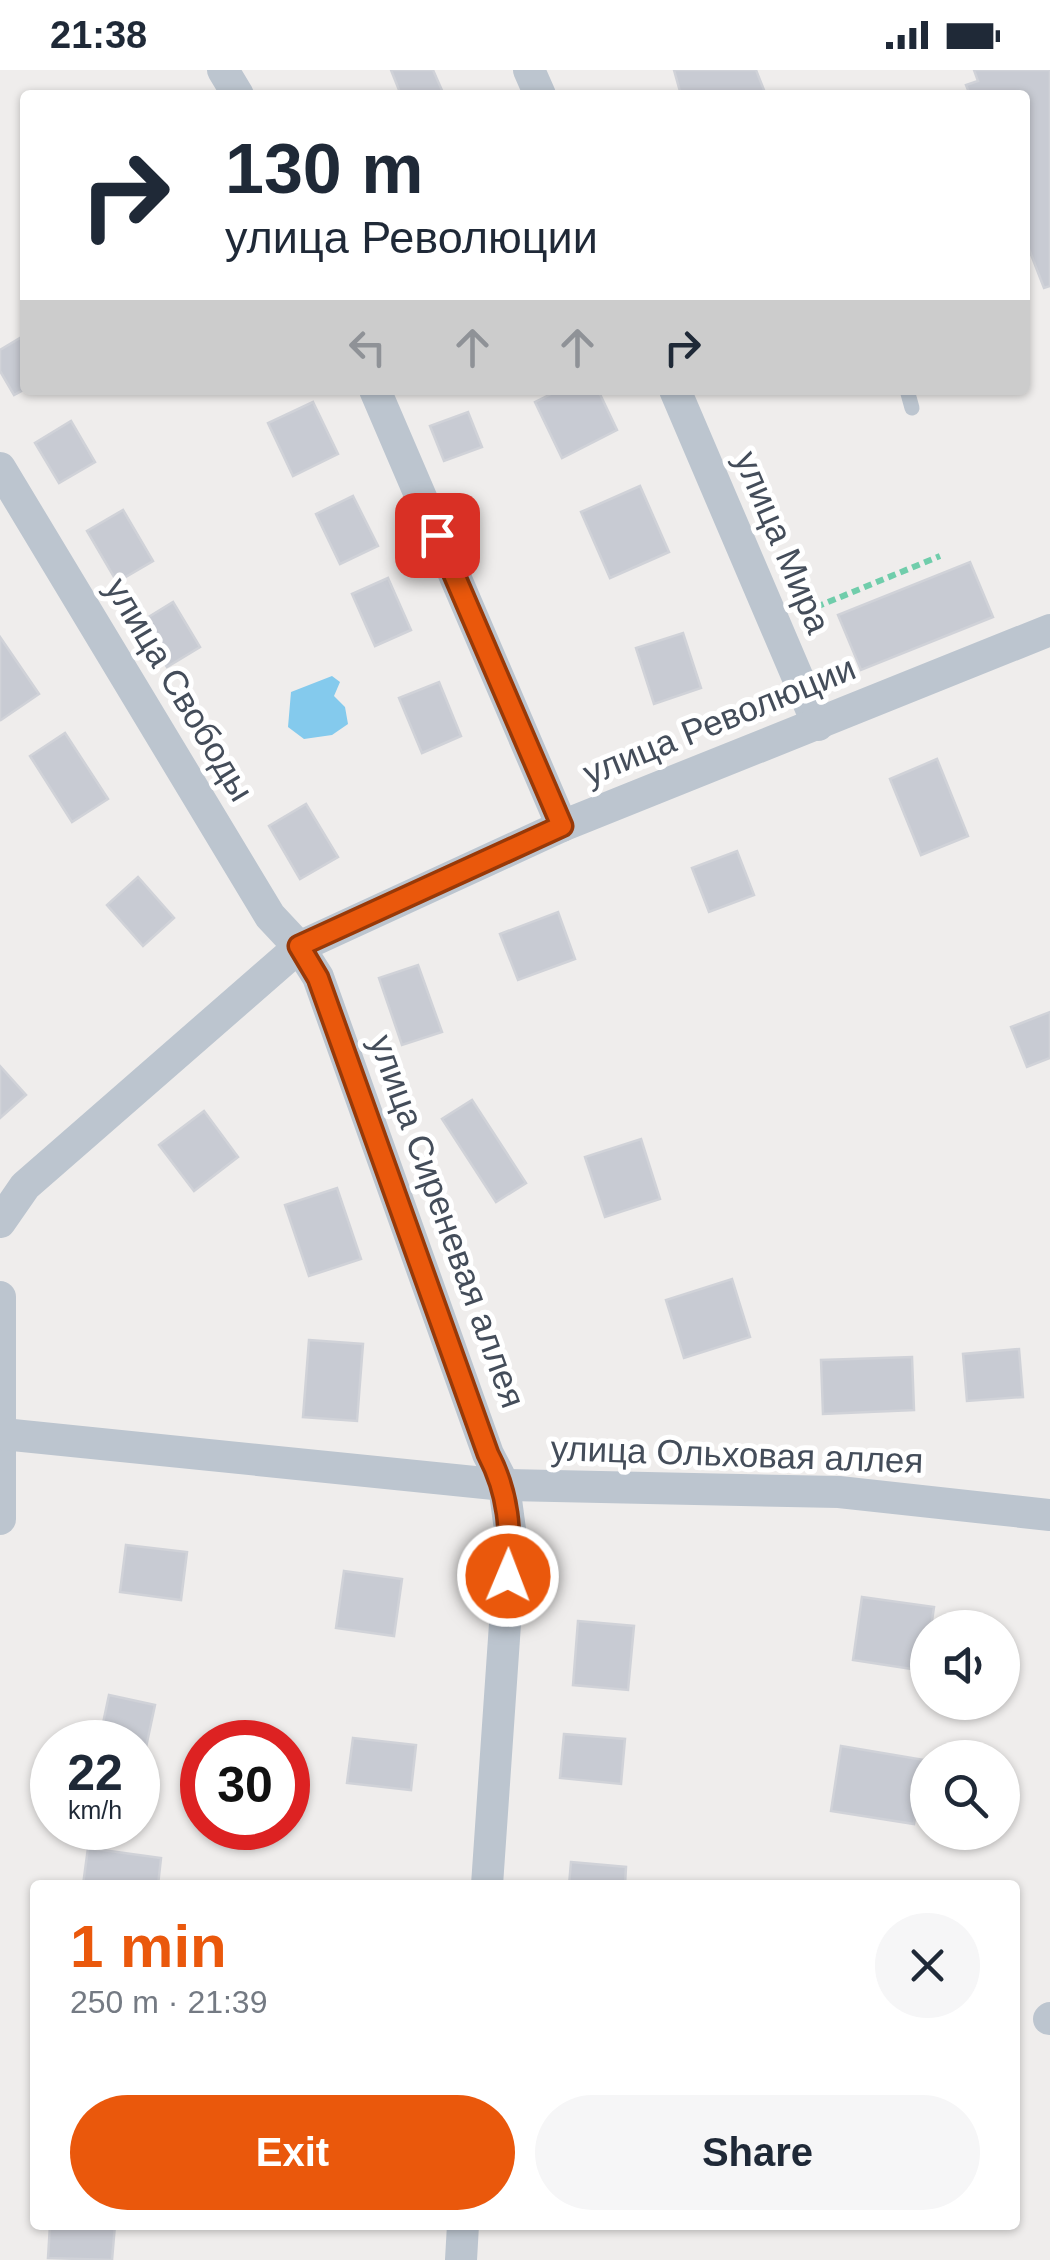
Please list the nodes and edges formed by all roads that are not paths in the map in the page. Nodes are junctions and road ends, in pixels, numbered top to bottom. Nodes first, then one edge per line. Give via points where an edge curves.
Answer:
1 (376, 395) edge
2 (681, 395) edge
3 (908, 395) edge
4 (912, 408) dead end
5 (0, 468) edge
6 (1050, 630) edge
7 (818, 725) junction
8 (562, 826) junction
9 (299, 946) junction
10 (0, 1222) edge
11 (0, 1296) edge
12 (3, 1434) junction
13 (504, 1484) junction
14 (1050, 1515) edge
15 (0, 1520) edge
16 (487, 1880) edge
17 (463, 2230) edge
18 (461, 2260) edge

1 - 8 street
2 - 7 street, улица Мира
3 - 4 lane
5 - 9 street, улица Свободы via 270,916
6 - 7 street, улица Революции
7 - 8 street, улица Революции
8 - 9 street, улица Революции
9 - 10 street, улица Революции via 26,1186
9 - 13 street, улица Сиреневая аллея via 324,994
11 - 12 street
12 - 13 street, улица Ольховая аллея
12 - 15 street
13 - 14 street, улица Ольховая аллея via 840,1492
13 - 16 street, улица Сиреневая аллея via 511,1537
17 - 18 street

